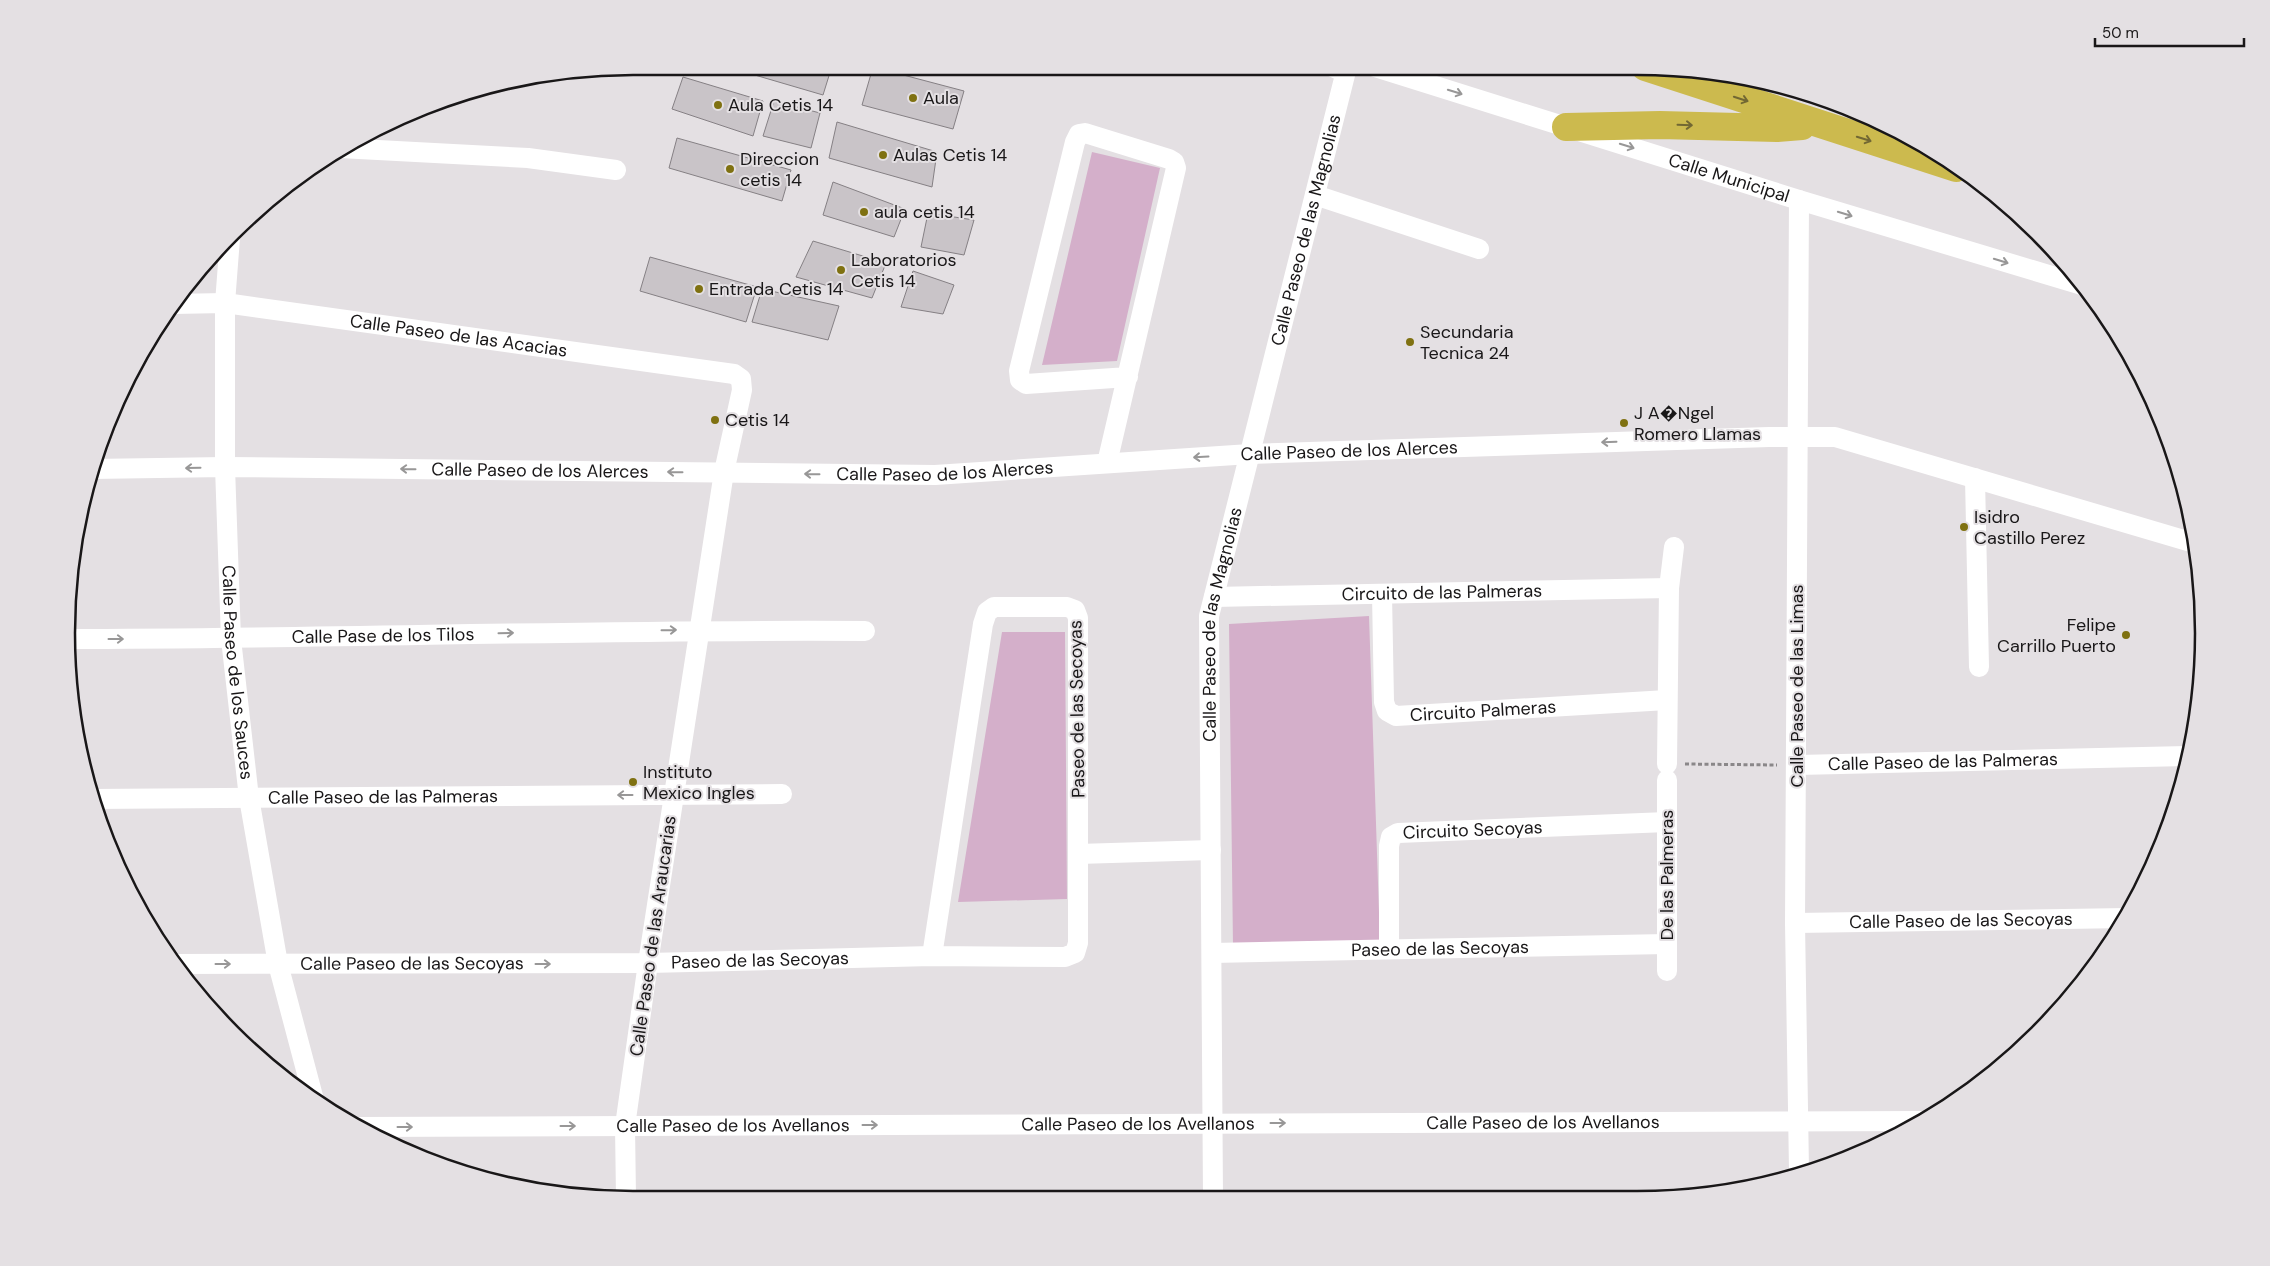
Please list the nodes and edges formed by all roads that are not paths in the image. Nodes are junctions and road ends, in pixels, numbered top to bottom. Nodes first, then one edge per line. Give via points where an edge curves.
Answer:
1 (1345, 75) edge
2 (1400, 75) edge
3 (1672, 76) edge
4 (1817, 124) junction
5 (1566, 127) junction
6 (356, 149) edge
7 (1934, 161) edge
8 (616, 170) dead end
9 (1315, 195) junction
10 (1799, 200) junction
11 (229, 247) edge
12 (1479, 249) dead end
13 (2071, 282) edge
14 (182, 304) edge
15 (225, 304) junction
16 (1128, 377) junction
17 (742, 379) joint
18 (1797, 437) junction
19 (1250, 454) junction
20 (1107, 463) junction
21 (225, 467) junction
22 (100, 469) edge
23 (724, 472) junction
24 (1975, 478) junction
25 (2187, 541) edge
26 (1674, 547) dead end
27 (1669, 588) junction
28 (1382, 594) junction
29 (1214, 597) junction
30 (700, 630) junction
31 (866, 631) dead end
32 (75, 639) edge
33 (231, 639) junction
34 (1979, 667) dead end
35 (1667, 700) junction
36 (2181, 756) edge
37 (1798, 765) junction
38 (782, 794) dead end
39 (674, 795) junction
40 (249, 798) junction
41 (101, 799) edge
42 (1667, 822) junction
43 (1211, 850) junction
44 (1078, 854) junction
45 (2116, 918) edge
46 (1796, 923) junction
47 (1667, 944) junction
48 (1389, 948) junction
49 (1212, 953) junction
50 (932, 956) junction
51 (648, 963) junction
52 (184, 964) edge
53 (278, 964) junction
54 (1667, 971) dead end
55 (311, 1089) edge
56 (1797, 1121) junction
57 (1907, 1121) edge
58 (1213, 1123) junction
59 (626, 1126) junction
60 (375, 1127) edge
61 (1799, 1166) edge
62 (626, 1191) edge
63 (1214, 1191) edge

1 - 9 street, Calle Paseo de las Magnolias
2 -> 5 street, Calle Municipal
3 -> 4 highway
5 -> 4 highway via 1660,124 1777,128
4 -> 7 highway
5 -> 10 street, Calle Municipal
6 - 8 street via 528,158
9 - 12 street
9 - 19 street, Calle Paseo de las Magnolias
10 -> 13 street, Calle Municipal
10 - 18 street, Calle Paseo de las Limas
11 - 15 street, Calle Paseo de los Sauces
14 - 15 street, Calle Paseo de las Acacias
15 - 17 street, Calle Paseo de las Acacias via 734,374
15 - 21 street, Calle Paseo de los Sauces
16 - 16 street via 1176,168 1169,159 1085,133 1079,134 1019,370 1020,380 1026,384
16 - 20 street
17 - 23 street, Calle Paseo de las Araucarias
18 -> 19 street, Calle Paseo de los Alerces
18 - 24 street, Calle Paseo de los Alerces via 1835,437
18 - 37 street, Calle Paseo de las Limas
19 -> 20 street, Calle Paseo de los Alerces
19 - 29 street, Calle Paseo de las Magnolias
20 -> 23 street, Calle Paseo de los Alerces via 935,475
21 -> 22 street, Calle Paseo de los Alerces
23 -> 21 street, Calle Paseo de los Alerces
21 - 33 street, Calle Paseo de los Sauces
23 - 30 street, Calle Paseo de las Araucarias
24 - 25 street, Calle Paseo de los Alerces
24 - 34 street
26 - 27 street, De las Palmeras
27 - 28 street, Circuito de las Palmeras
27 - 35 street, De las Palmeras
28 - 29 street, Circuito de las Palmeras
28 - 35 street, Circuito Palmeras via 1384,702 1387,712 1396,716
29 - 43 street, Calle Paseo de las Magnolias via 1208,635
30 - 31 street, Calle Pase de los Tilos
33 -> 30 street, Calle Pase de los Tilos
30 - 39 street, Calle Paseo de las Araucarias
32 -> 33 street, Calle Pase de los Tilos
33 - 40 street, Calle Paseo de los Sauces
35 - 42 street, De las Palmeras
36 - 37 street, Calle Paseo de las Palmeras
37 - 46 street, Calle Paseo de las Limas
38 - 39 street, Calle Paseo de las Palmeras
39 -> 40 street, Calle Paseo de las Palmeras
39 - 51 street, Calle Paseo de las Araucarias
40 - 41 street, Calle Paseo de las Palmeras
40 - 53 street, Calle Paseo de los Sauces
42 - 47 street, De las Palmeras
42 - 48 street, Circuito Secoyas via 1398,833 1391,836
43 - 44 street
43 - 49 street, Calle Paseo de las Magnolias
44 - 50 street, Paseo de las Secoyas via 1078,943 1075,953 1065,957
44 - 50 street, Paseo de las Secoyas via 1078,618 1074,610 1067,607 994,607 987,612 982,624
45 - 46 street, Calle Paseo de las Secoyas
46 - 56 street, Calle Paseo de las Limas
47 - 48 street, Paseo de las Secoyas
47 - 54 street, De las Palmeras
48 - 49 street, Paseo de las Secoyas
49 - 58 street, Calle Paseo de las Magnolias
50 - 51 street, Paseo de las Secoyas
53 -> 51 street, Calle Paseo de las Secoyas
51 - 59 street, Calle Paseo de las Araucarias
52 -> 53 street, Calle Paseo de las Secoyas
53 - 55 street, Calle Paseo de los Sauces
56 - 57 street, Calle Paseo de los Avellanos
58 -> 56 street, Calle Paseo de los Avellanos
56 - 61 street, Calle Paseo de las Limas
59 -> 58 street, Calle Paseo de los Avellanos
58 - 63 street, Calle Paseo de las Magnolias
60 -> 59 street, Calle Paseo de los Avellanos
59 - 62 street, Calle Paseo de las Araucarias

